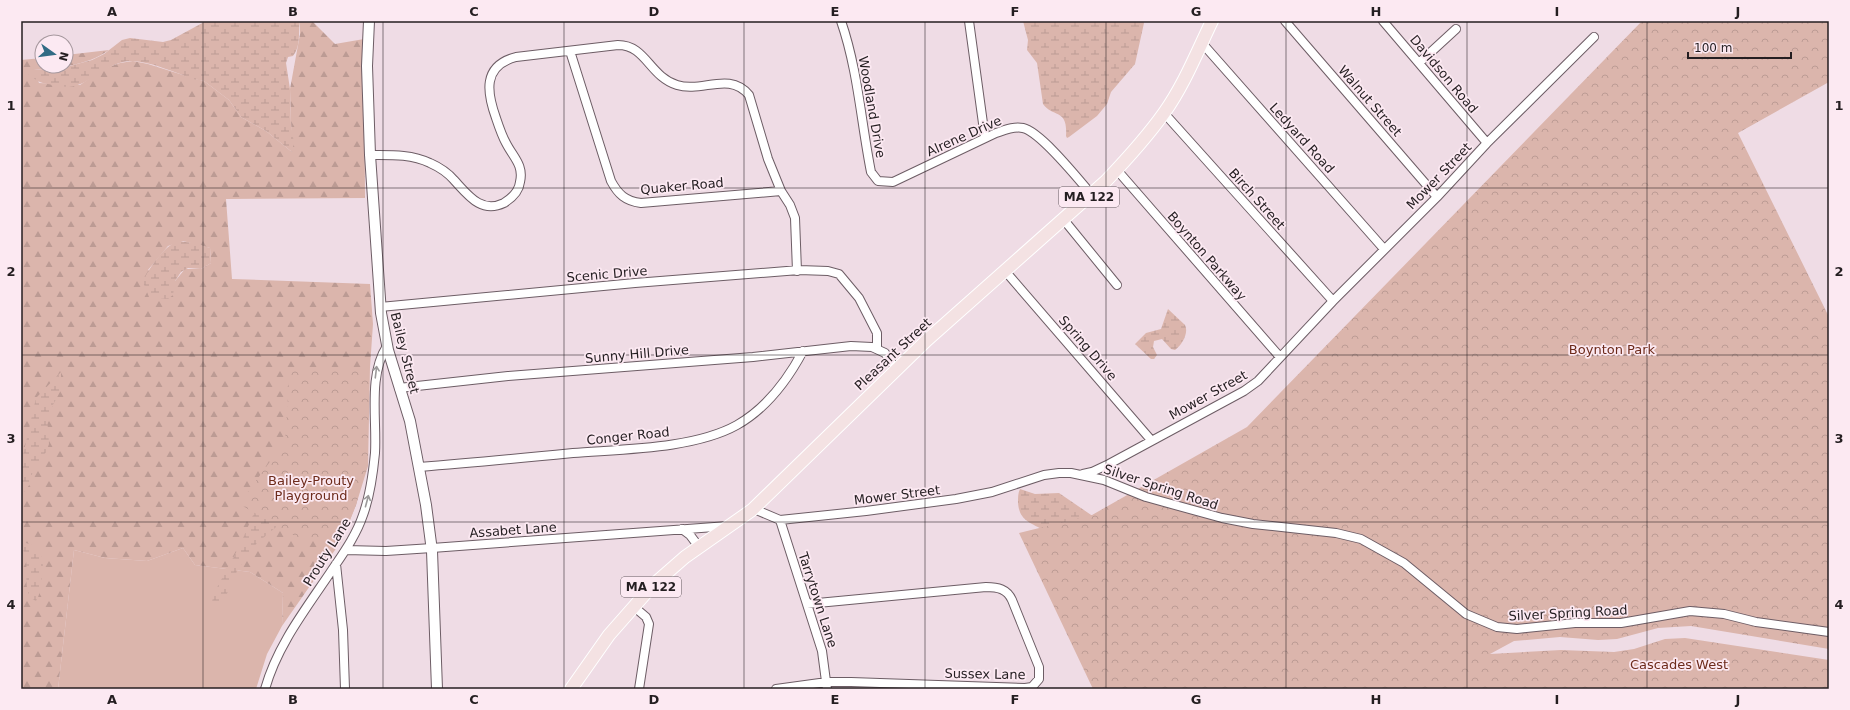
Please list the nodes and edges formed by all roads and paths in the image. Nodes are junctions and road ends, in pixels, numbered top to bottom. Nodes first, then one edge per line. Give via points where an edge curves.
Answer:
1 (369, 21) edge
2 (841, 21) edge
3 (969, 21) edge
4 (1212, 21) edge
5 (1285, 21) edge
6 (1383, 21) edge
7 (1456, 29) dead end
8 (1594, 37) dead end
9 (1202, 43) junction
10 (570, 51) junction
11 (1419, 63) junction
12 (1164, 113) junction
13 (985, 138) junction
14 (1488, 143) junction
15 (370, 155) junction
16 (1117, 170) junction
17 (893, 182) joint
18 (781, 192) junction
19 (1092, 195) junction
20 (1437, 197) junction
21 (1064, 220) junction
22 (1384, 249) junction
23 (797, 271) junction
24 (1006, 272) junction
25 (1117, 285) dead end
26 (1333, 301) junction
27 (380, 307) junction
28 (387, 346) junction
29 (877, 349) junction
30 (803, 351) junction
31 (1280, 357) junction
32 (896, 369) junction
33 (399, 388) junction
34 (1151, 440) junction
35 (419, 467) junction
36 (1078, 474) junction
37 (754, 509) junction
38 (780, 520) junction
39 (731, 525) junction
40 (682, 528) junction
41 (690, 528) junction
42 (704, 544) junction
43 (432, 548) junction
44 (346, 550) junction
45 (336, 564) junction
46 (808, 604) junction
47 (633, 606) junction
48 (1829, 632) edge
49 (827, 686) edge
50 (265, 689) edge
51 (344, 689) edge
52 (437, 689) edge
53 (571, 689) edge
54 (639, 689) edge
55 (776, 689) edge

1 - 15 street, Bailey Street via 367,66
2 - 17 street, Woodland Drive via 856,75 872,172 878,182
3 - 13 street
4 - 9 main road, Pleasant Street / MA 122
5 - 20 street, Walnut Street
6 - 11 street, Davidson Road
7 - 11 street
8 - 14 street, Mower Street
9 - 12 main road, Pleasant Street / MA 122
9 - 22 street, Ledyard Road
10 - 15 street via 511,58 498,66 492,74 488,89 489,99 506,144 518,160 521,170 517,190 502,204 492,206 477,203 469,198 449,175 423,160 401,155
10 - 18 street via 626,46 638,52 658,74 677,85 697,88 726,82 741,87 752,102 762,140
10 - 18 street, Quaker Road via 611,181 620,195 641,203
11 - 14 street, Davidson Road
12 - 16 main road, Pleasant Street / MA 122
12 - 26 street, Birch Street
13 - 17 street, Alrene Drive
13 - 19 street, Alrene Drive via 1012,128 1030,130
14 - 20 street, Mower Street
15 - 27 street, Bailey Street
16 - 19 main road, Pleasant Street / MA 122
16 - 31 street, Boynton Parkway
18 - 23 street via 795,218
19 - 21 main road, Pleasant Street / MA 122
20 - 22 street, Mower Street
21 - 24 main road, Pleasant Street / MA 122
21 - 25 street
22 - 26 street, Mower Street
23 - 27 street, Scenic Drive
23 - 29 street, Scenic Drive via 828,271 844,278 859,298 877,333
24 - 32 main road, Pleasant Street / MA 122
24 - 34 street, Spring Drive
26 - 31 street, Mower Street
27 - 28 street, Bailey Street
28 - 33 street, Bailey Street
44 -> 28 street, Prouty Lane via 363,516 369,493 375,452 376,372 381,355
29 - 30 street, Sunny Hill Drive via 851,346
29 - 32 street via 885,353
30 - 33 street, Sunny Hill Drive
30 - 35 street, Conger Road via 792,372 770,399 738,425 700,440
31 - 34 street, Mower Street via 1258,381 1244,391
32 - 37 main road, Pleasant Street / MA 122
33 - 35 street, Bailey Street via 410,421
34 - 36 street, Mower Street via 1092,472
35 - 43 street, Bailey Street
36 - 38 street, Mower Street via 1050,474 992,492 930,503
36 - 48 street, Silver Spring Road via 1104,480 1146,497 1216,517 1336,533 1361,539 1404,563 1466,614 1497,628 1621,623 1690,611 1724,614 1756,622
37 - 38 street, Mower Street
37 - 39 main road, Pleasant Street / MA 122
38 - 46 street, Tarrytown Lane
39 - 41 street, Assabet Lane
39 - 42 main road, Pleasant Street / MA 122
40 - 41 street, Assabet Lane
40 - 42 street
40 - 43 street, Assabet Lane
41 - 42 street via 699,531
42 - 47 main road, Pleasant Street / MA 122 via 655,584
43 - 44 street, Assabet Lane
43 - 52 street, Bailey Street
44 - 45 street, Prouty Lane
45 - 50 street, Prouty Lane via 283,643
45 - 51 street via 343,630
46 - 49 street, Tarrytown Lane via 824,656
46 - 49 street, Sussex Lane via 998,588 1010,597 1040,672 1036,684 1025,688 871,682
47 - 53 main road, Pleasant Street / MA 122 via 609,634
47 - 54 street via 646,617 649,624
49 - 55 street, Sussex Lane

